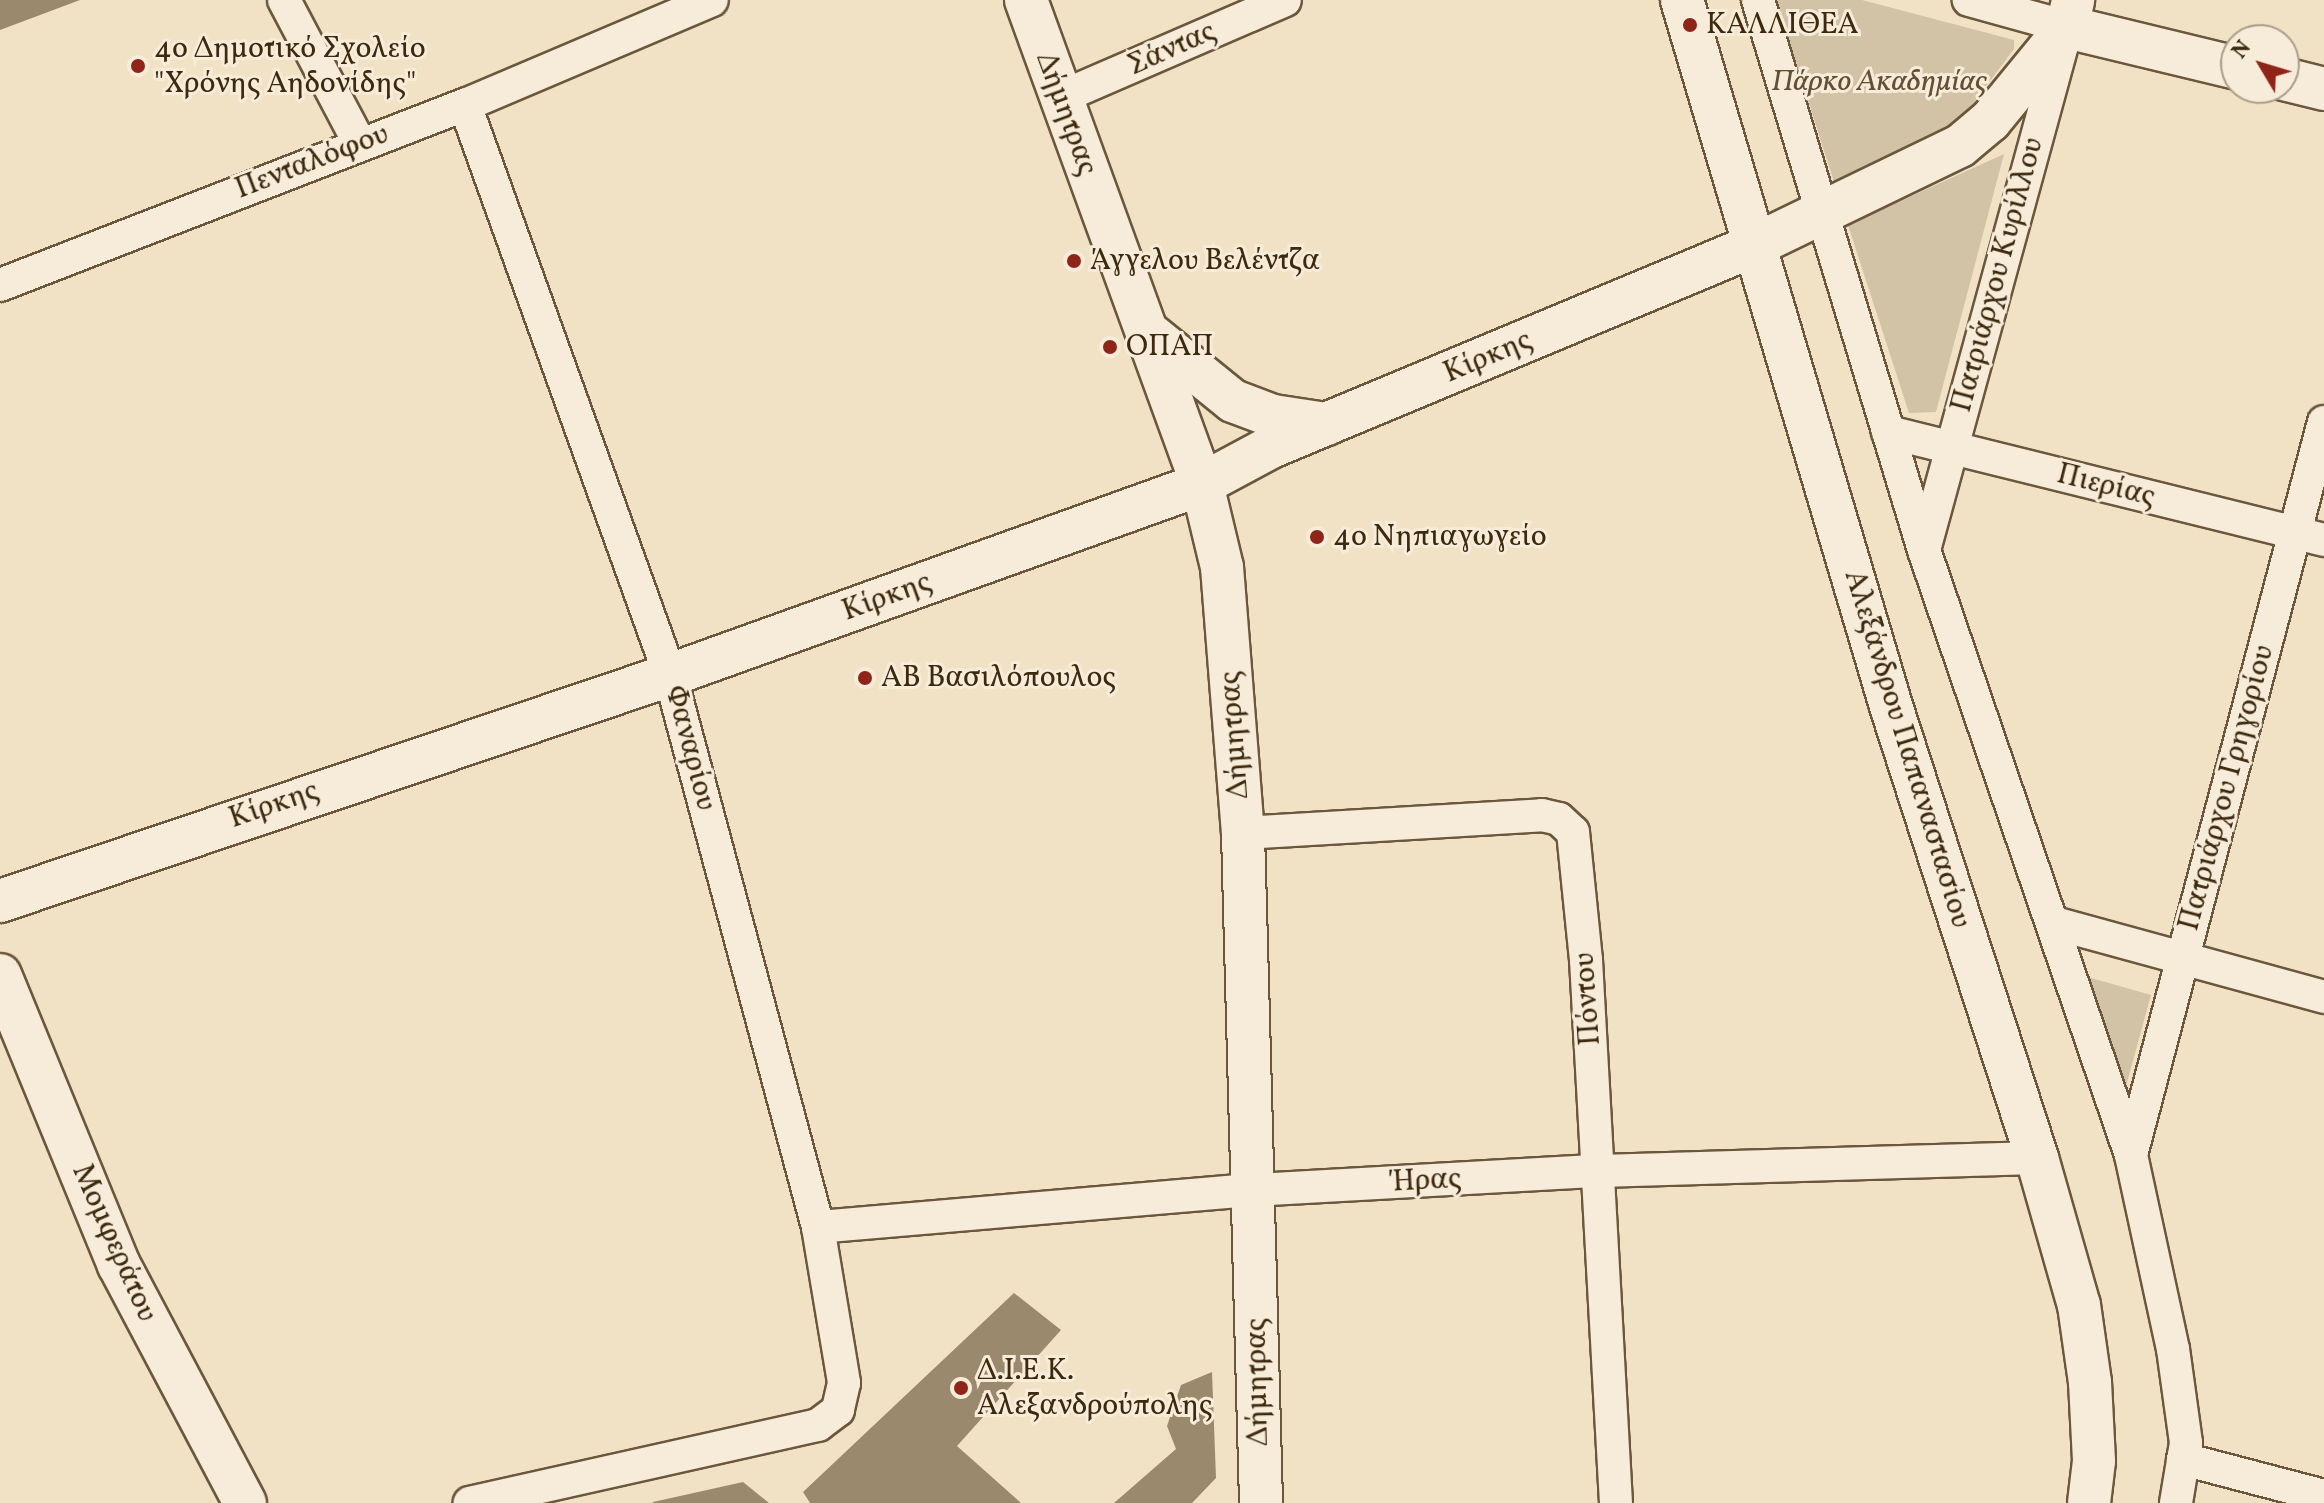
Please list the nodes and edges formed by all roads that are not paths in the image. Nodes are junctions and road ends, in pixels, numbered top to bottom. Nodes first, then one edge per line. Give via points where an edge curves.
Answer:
1 (284, 0) edge
2 (712, 0) edge
3 (1026, 0) edge
4 (1285, 0) edge
5 (1682, 0) edge
6 (1758, 0) edge
7 (1969, 0) edge
8 (2070, 13) edge
9 (2220, 63) edge
10 (2300, 83) edge
11 (2324, 89) edge
12 (1059, 98) junction
13 (465, 105) junction
14 (359, 142) junction
15 (1821, 214) junction
16 (1755, 245) junction
17 (0, 285) edge
18 (1145, 330) junction
19 (2324, 422) edge
20 (1326, 424) junction
21 (1888, 432) junction
22 (1951, 448) junction
23 (1202, 484) junction
24 (2309, 536) edge
25 (1924, 550) junction
26 (670, 675) junction
27 (1243, 833) junction
28 (0, 901) edge
29 (2054, 923) junction
30 (2182, 958) junction
31 (0, 975) edge
32 (2324, 997) edge
33 (11, 1033) edge
34 (2131, 1155) junction
35 (2037, 1158) junction
36 (1599, 1171) junction
37 (1254, 1190) junction
38 (818, 1227) junction
39 (2183, 1459) junction
40 (2324, 1496) edge
41 (245, 1503) edge
42 (470, 1503) edge
43 (1261, 1503) edge
44 (1616, 1503) edge
45 (2089, 1503) edge
46 (2176, 1503) edge

1 - 14 street
2 - 13 street, Πενταλόφου
3 - 12 street, Δήμητρας
4 - 12 street, Σάντας
5 - 16 street, Αλεξάνδρου Παπαναστασίου
6 - 15 street
7 - 8 street
8 - 9 street
8 - 15 street, Κίρκης via 1990,121 1960,146
8 - 22 street, Πατριάρχου Κυρίλλου
10 - 11 street
12 - 18 street, Δήμητρας
13 - 14 street, Πενταλόφου
13 - 26 street, Φαναρίου
14 - 17 street, Πενταλόφου
15 - 16 street, Κίρκης
15 - 21 street
16 - 20 street, Κίρκης
16 - 35 street, Αλεξάνδρου Παπαναστασίου via 1891,706
18 - 20 street via 1233,401 1273,416
18 - 23 street, Δήμητρας
19 - 24 street, Πατριάρχου Γρηγορίου
20 - 23 street, Κίρκης
21 - 22 street, Πιερίας
21 - 25 street
22 - 24 street, Πιερίας
22 - 25 street, Πατριάρχου Κυρίλλου
23 - 26 street, Κίρκης
23 - 27 street, Δήμητρας via 1222,567
24 - 30 street, Πατριάρχου Γρηγορίου
25 - 29 street
26 - 28 street, Κίρκης
26 - 38 street, Φαναρίου
27 - 36 street, Πόντου via 1542,815 1559,819 1573,832
27 - 37 street, Δήμητρας
29 - 30 street
29 - 34 street
30 - 32 street
30 - 34 street, Πατριάρχου Γρηγορίου
31 - 33 street, Μομφεράτου
33 - 41 street, Μομφεράτου via 119,1265
34 - 39 street via 2173,1349 2186,1443
35 - 36 street, Ήρας
35 - 45 street, Αλεξάνδρου Παπαναστασίου via 2081,1320 2093,1445
36 - 37 street, Ήρας
36 - 44 street, Πόντου
37 - 38 street, Ήρας
37 - 43 street, Δήμητρας
38 - 42 street, Φαναρίου via 844,1383 838,1410 818,1425
39 - 40 street
39 - 46 street

